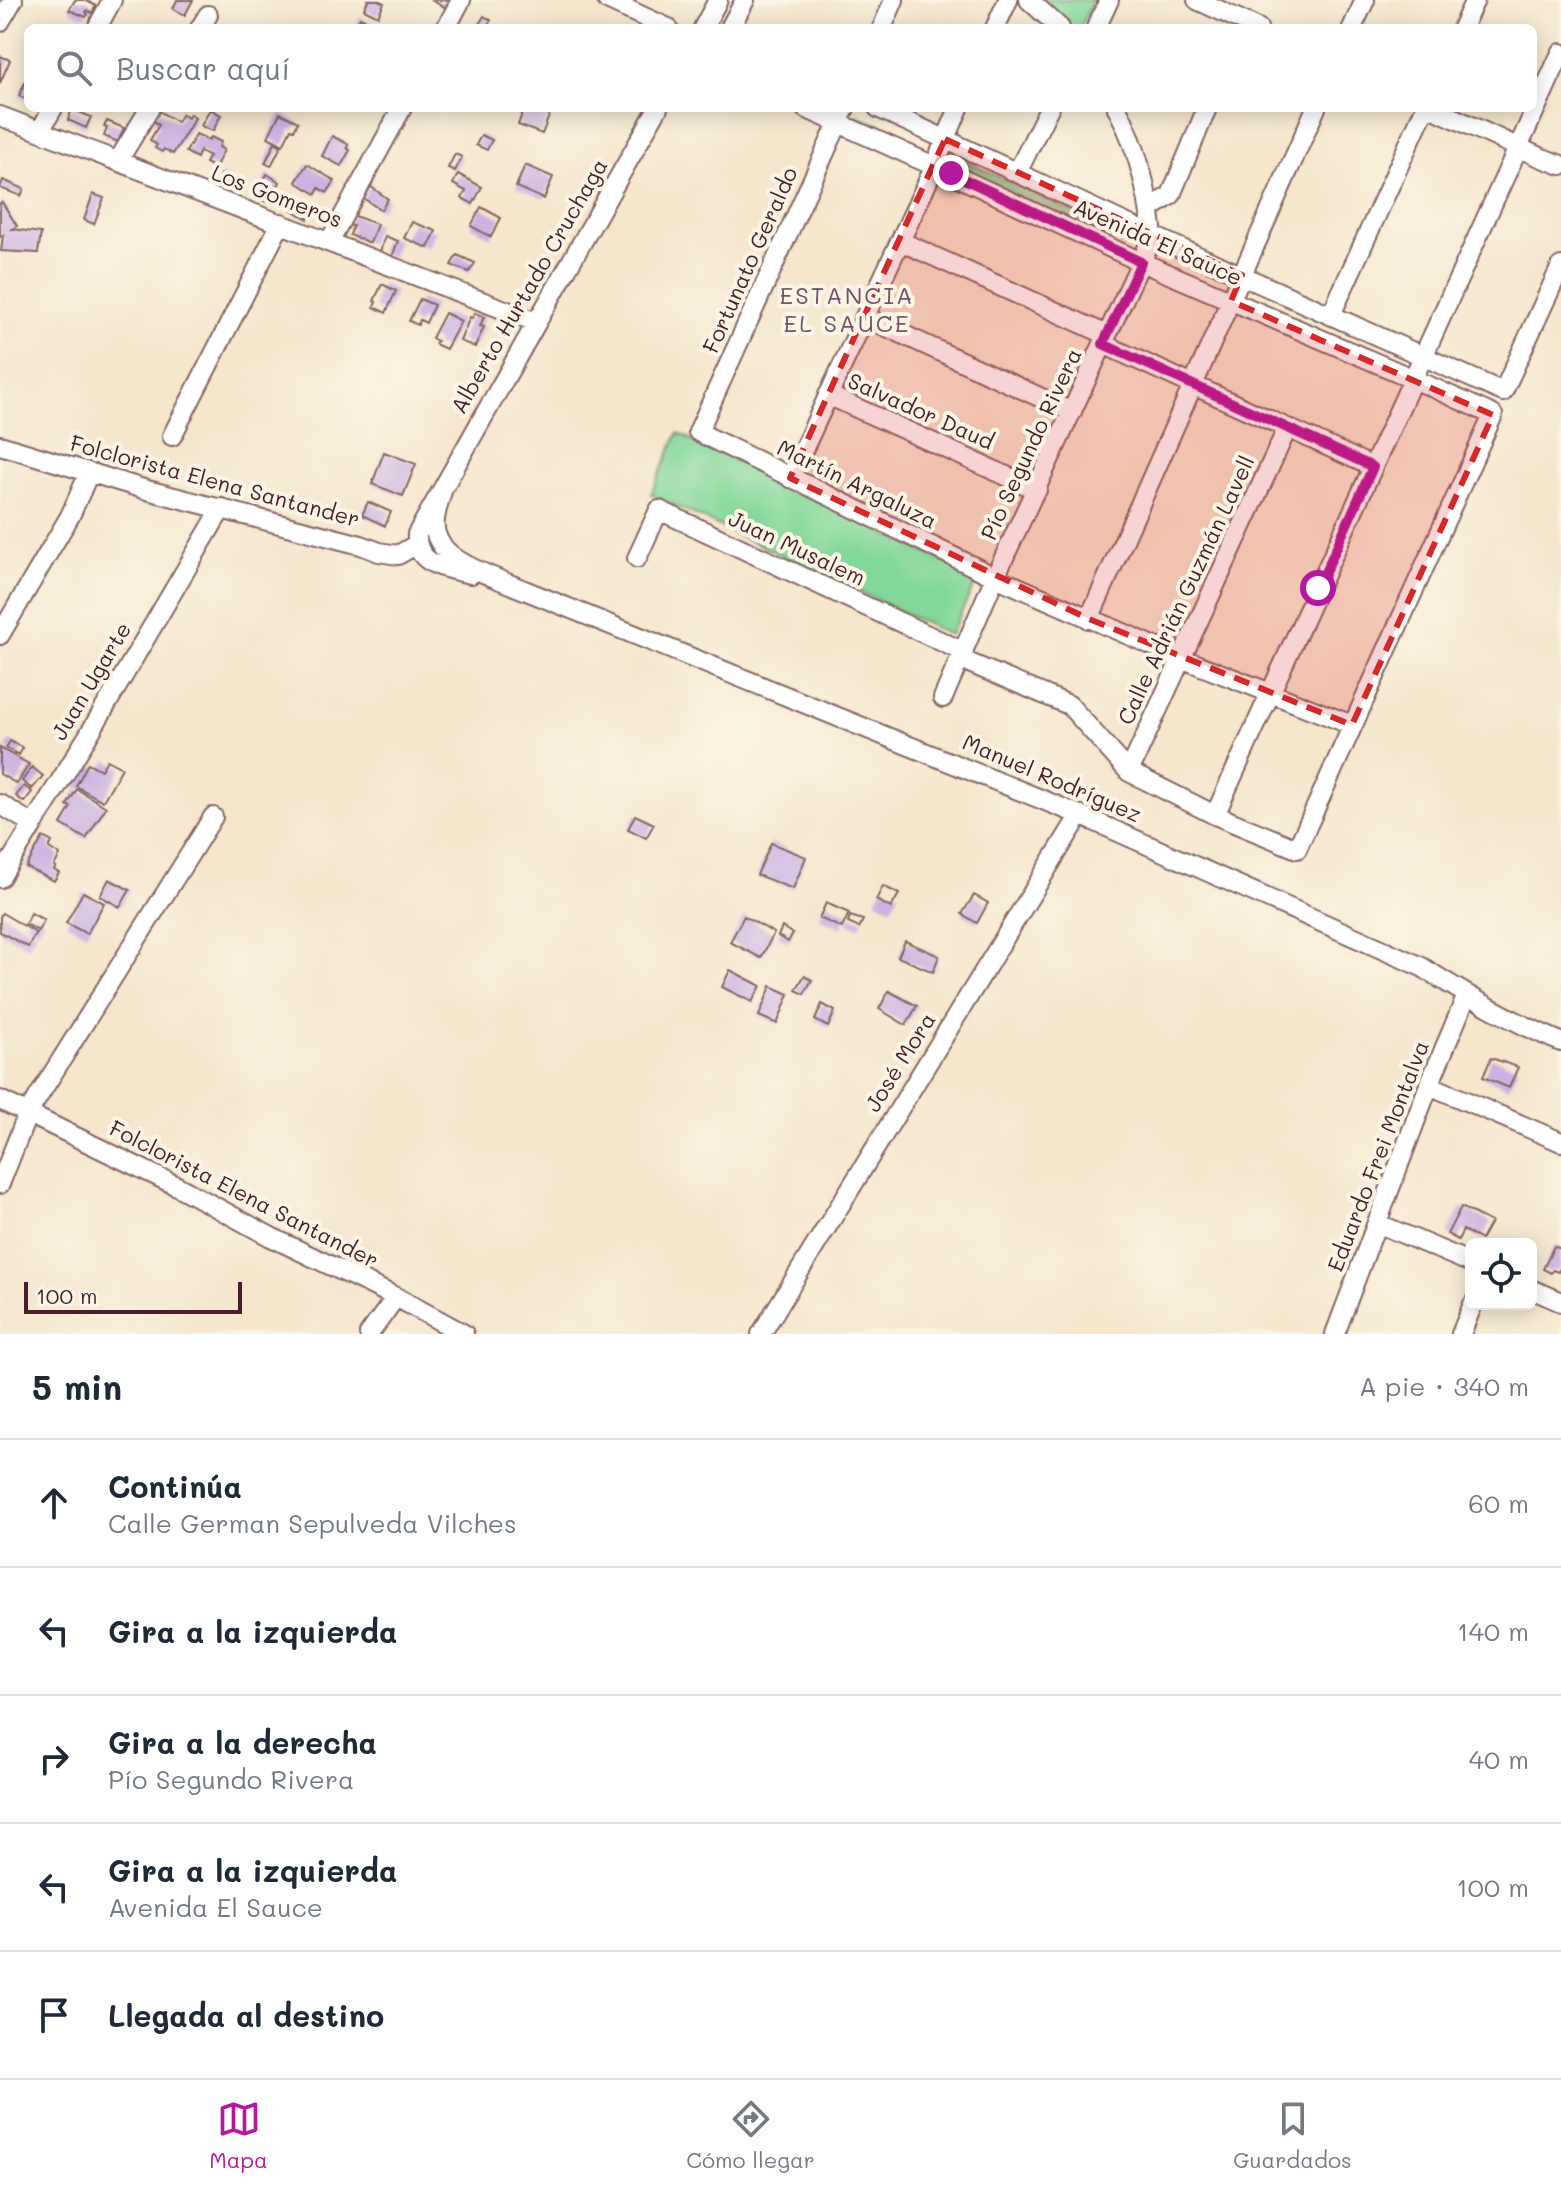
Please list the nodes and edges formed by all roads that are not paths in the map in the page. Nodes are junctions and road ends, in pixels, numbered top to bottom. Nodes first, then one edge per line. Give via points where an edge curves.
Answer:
1 (13, 0) edge
2 (112, 0) edge
3 (461, 0) edge
4 (607, 0) edge
5 (718, 0) edge
6 (745, 0) edge
7 (894, 0) edge
8 (1008, 0) edge
9 (1029, 0) edge
10 (1109, 0) edge
11 (1197, 0) edge
12 (1365, 0) edge
13 (1475, 0) edge
14 (0, 22) edge
15 (99, 24) edge
16 (448, 24) edge
17 (659, 24) edge
18 (706, 24) edge
19 (732, 24) edge
20 (884, 24) edge
21 (997, 24) edge
22 (1056, 24) edge
23 (1098, 24) edge
24 (1244, 24) edge
25 (1354, 24) edge
26 (1464, 24) edge
27 (1561, 53) edge
28 (1537, 105) edge
29 (51, 112) edge
30 (148, 112) edge
31 (400, 112) edge
32 (656, 112) edge
33 (887, 112) edge
34 (957, 112) edge
35 (1047, 112) edge
36 (1119, 112) edge
37 (1205, 112) edge
38 (1314, 112) edge
39 (1423, 112) edge
40 (1441, 112) edge
41 (1534, 112) edge
42 (0, 116) edge
43 (842, 116) edge
44 (40, 131) junction
45 (945, 139) junction
46 (1518, 147) junction
47 (118, 161) junction
48 (1561, 165) edge
49 (934, 166) junction
50 (1017, 173) junction
51 (1150, 209) junction
52 (281, 223) junction
53 (1153, 236) junction
54 (900, 241) junction
55 (329, 242) junction
56 (1141, 262) junction
57 (1561, 266) edge
58 (1242, 275) junction
59 (1231, 301) junction
60 (1331, 315) junction
61 (865, 317) junction
62 (536, 322) junction
63 (1105, 340) junction
64 (1424, 356) junction
65 (1414, 379) junction
66 (1193, 385) junction
67 (828, 395) junction
68 (1072, 412) junction
69 (1287, 429) junction
70 (698, 432) joint
71 (172, 436) dead end
72 (0, 445) edge
73 (1373, 467) junction
74 (89, 473) junction
75 (790, 478) junction
76 (443, 488) junction
77 (1037, 490) junction
78 (222, 508) junction
79 (417, 544) junction
80 (637, 558) dead end
81 (995, 577) junction
82 (512, 585) junction
83 (1089, 619) junction
84 (0, 635) edge
85 (962, 656) junction
86 (1181, 658) junction
87 (1270, 693) junction
88 (943, 698) dead end
89 (1352, 725) junction
90 (1129, 772) junction
91 (0, 804) edge
92 (1080, 815) junction
93 (1215, 815) junction
94 (213, 817) dead end
95 (32, 824) junction
96 (0, 878) edge
97 (1467, 995) junction
98 (1561, 1042) edge
99 (1429, 1085) junction
100 (0, 1100) edge
101 (28, 1113) junction
102 (1561, 1142) edge
103 (0, 1184) edge
104 (1377, 1223) junction
105 (1465, 1260) edge
106 (1537, 1292) edge
107 (396, 1297) junction
108 (1561, 1302) edge
109 (1471, 1310) edge
110 (369, 1334) edge
111 (464, 1334) edge
112 (761, 1334) edge
113 (1335, 1334) edge
114 (1461, 1334) edge

1 - 14 street
2 - 15 street
3 - 16 street
4 - 17 street
5 - 18 street
6 - 19 street
7 - 20 street
8 - 21 street
9 - 22 street
10 - 23 street
11 - 24 street
12 - 25 street
13 - 26 street
27 - 28 street
29 - 44 street
30 - 47 street
31 - 55 street
32 - 62 street, Alberto Hurtado Cruchaga
33 - 45 street, Avenida El Sauce
34 - 45 street
35 - 50 street
36 - 51 street via 1136,152
37 - 51 street via 1171,195
38 - 58 street
39 - 60 street
40 - 46 street
41 - 46 street
42 - 44 street, Los Gomeros
43 - 49 street, Avenida El Sauce
43 - 70 street, Fortunato Geraldo
44 - 47 street, Los Gomeros
45 - 49 street
45 - 50 street, Avenida El Sauce
46 - 48 street
46 - 64 street
47 - 52 street, Los Gomeros
49 - 54 street
49 - 56 street, Avenida El Sauce
50 - 53 street, Avenida El Sauce
51 - 53 street
52 - 55 street, Los Gomeros
52 - 71 street
53 - 56 street, Pío Segundo Rivera
53 - 58 street, Avenida El Sauce
54 - 61 street
54 - 63 street
55 - 62 street, Los Gomeros
56 - 59 street, Avenida El Sauce
56 - 63 street, Pío Segundo Rivera
57 - 64 street, Avenida El Sauce via 1503,392
58 - 59 street
58 - 60 street, Avenida El Sauce
59 - 65 street, Avenida El Sauce
59 - 66 street
60 - 64 street, Avenida El Sauce
61 - 67 street
61 - 68 street
62 - 76 street, Alberto Hurtado Cruchaga
63 - 66 street
63 - 68 street, Pío Segundo Rivera
64 - 65 street
65 - 73 street
65 - 89 street, Avenida El Sauce via 1493,415
66 - 69 street
66 - 83 street
67 - 75 street
67 - 77 street, Salvador Daud
68 - 77 street, Pío Segundo Rivera
69 - 73 street
69 - 86 street, Calle Adrián Guzmán Lavell
70 - 75 street, Martín Argaluza
72 - 74 street, Folclorista Elena Santander
73 - 87 street
74 - 78 street, Folclorista Elena Santander
74 - 84 street via 70,516
75 - 81 street, Martín Argaluza
76 - 79 street via 417,534
76 - 82 street, Manuel Rodríguez via 434,520 444,549
77 - 81 street, Pío Segundo Rivera
78 - 79 street, Folclorista Elena Santander via 379,552 398,555
78 - 95 street, Juan Ugarte
79 - 82 street, Manuel Rodríguez via 433,564
80 - 85 street, Juan Musalem via 659,510
81 - 83 street, Martín Argaluza
81 - 85 street, Pío Segundo Rivera
82 - 92 street, Manuel Rodríguez
83 - 86 street, Martín Argaluza
85 - 88 street, Pío Segundo Rivera
85 - 90 street via 1069,705
86 - 87 street, Martín Argaluza
86 - 90 street, Calle Adrián Guzmán Lavell
87 - 89 street, Martín Argaluza
87 - 93 street
89 - 93 street via 1297,849
90 - 93 street
91 - 95 street
92 - 97 street, Manuel Rodríguez via 1422,967
92 - 112 street, José Mora
94 - 101 street
95 - 96 street, Juan Ugarte
97 - 98 street, Manuel Rodríguez
97 - 99 street, Eduardo Frei Montalva
99 - 102 street
99 - 104 street, Eduardo Frei Montalva
100 - 101 street, Folclorista Elena Santander
101 - 103 street
101 - 107 street, Folclorista Elena Santander
104 - 105 street
104 - 113 street, Eduardo Frei Montalva
106 - 108 street
107 - 110 street
107 - 111 street, Folclorista Elena Santander
109 - 114 street

